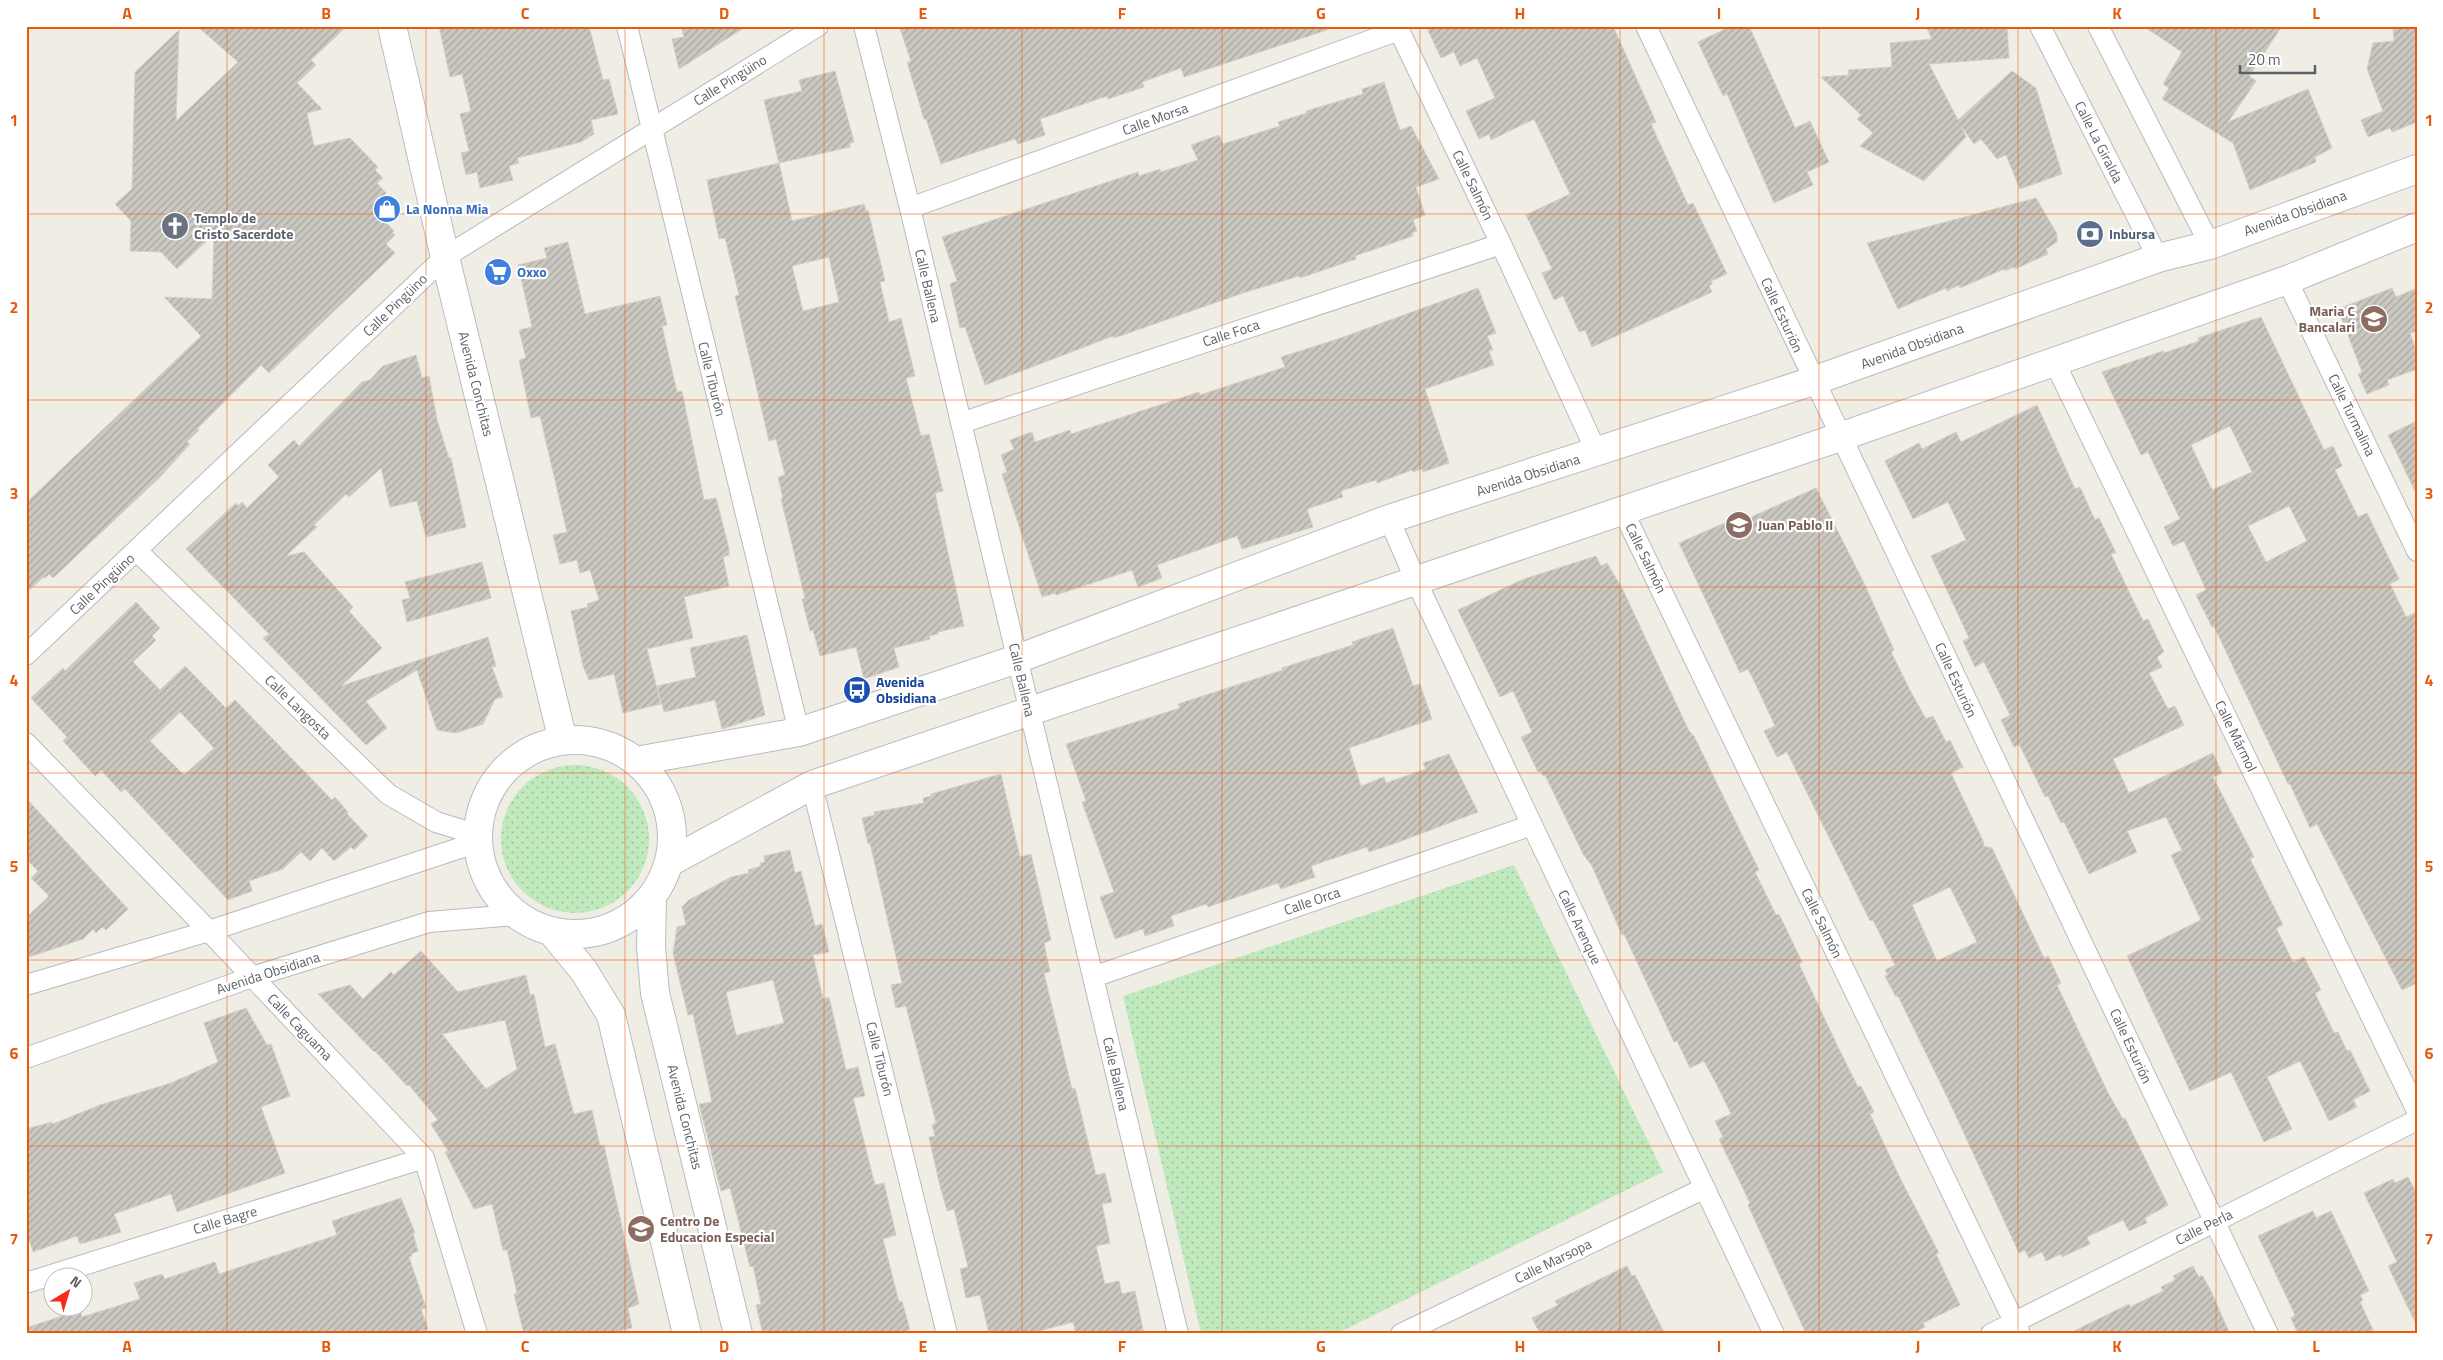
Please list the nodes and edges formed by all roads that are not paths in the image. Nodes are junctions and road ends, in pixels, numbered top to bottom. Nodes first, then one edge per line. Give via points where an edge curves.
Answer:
1 (392, 26) edge
2 (626, 26) edge
3 (818, 26) edge
4 (864, 26) edge
5 (1646, 26) edge
6 (2040, 26) edge
7 (2098, 26) edge
8 (1398, 28) edge
9 (650, 130) junction
10 (2417, 169) edge
11 (910, 208) junction
12 (2417, 227) edge
13 (1501, 244) junction
14 (2210, 244) junction
15 (445, 257) junction
16 (2158, 258) junction
17 (2286, 280) junction
18 (2054, 361) junction
19 (1813, 381) junction
20 (961, 423) junction
21 (1840, 437) junction
22 (1597, 453) junction
23 (1624, 511) junction
24 (1389, 519) junction
25 (137, 551) junction
26 (2417, 551) edge
27 (1416, 582) junction
28 (26, 655) edge
29 (1017, 659) junction
30 (1030, 712) junction
31 (799, 732) junction
32 (563, 741) junction
33 (26, 743) edge
34 (636, 761) junction
35 (812, 785) junction
36 (1532, 825) junction
37 (478, 838) junction
38 (670, 862) junction
39 (652, 898) junction
40 (515, 915) junction
41 (209, 931) junction
42 (552, 932) junction
43 (252, 977) junction
44 (1093, 977) junction
45 (26, 985) edge
46 (26, 1058) edge
47 (2417, 1110) edge
48 (2417, 1120) edge
49 (424, 1158) junction
50 (1704, 1188) junction
51 (2214, 1222) junction
52 (26, 1283) edge
53 (2017, 1328) edge
54 (477, 1334) edge
55 (688, 1334) edge
56 (738, 1334) edge
57 (948, 1334) edge
58 (1178, 1334) edge
59 (1401, 1334) edge
60 (1774, 1334) edge
61 (1990, 1334) edge
62 (2268, 1334) edge

1 - 15 street, Avenida Conchitas
2 - 9 street, Calle Tiburón
3 - 9 street, Calle Pingüino
4 - 11 street, Calle Ballena
5 - 19 street, Calle Esturión
6 - 16 street, Calle La Giralda
7 - 14 street
8 - 11 street, Calle Morsa
8 - 13 street, Calle Salmón
9 - 15 street, Calle Pingüino
9 - 31 street, Calle Tiburón
10 - 14 street, Avenida Obsidiana
11 - 20 street, Calle Ballena
12 - 17 street
13 - 20 street, Calle Foca
13 - 22 street, Calle Salmón
14 - 16 street, Avenida Obsidiana
15 - 25 street, Calle Pingüino
15 - 32 street, Avenida Conchitas
16 - 19 street, Avenida Obsidiana
17 - 18 street
17 - 26 street, Calle Turmalina
18 - 21 street
18 - 47 street, Calle Mármol
19 - 21 street, Calle Esturión
19 - 22 street, Avenida Obsidiana
20 - 29 street, Calle Ballena
21 - 23 street
21 - 51 street, Calle Esturión
22 - 24 street, Avenida Obsidiana
23 - 27 street
23 - 53 street, Calle Salmón
24 - 27 street, Calle Arenque
24 - 29 street, Avenida Obsidiana
25 - 28 street, Calle Pingüino
25 - 37 street, Calle Langosta via 388,794 436,822
27 - 30 street
27 - 36 street, Calle Arenque
29 - 30 street, Calle Ballena
29 - 31 street, Avenida Obsidiana
30 - 35 street
30 - 44 street, Calle Ballena
31 - 34 street, Avenida Obsidiana
32 - 34 street via 589,741 613,748
32 - 37 street via 536,748 513,762 494,783 482,807
33 - 41 street, Calle Caguama
34 - 38 street via 655,781 668,807 673,835
35 - 38 street
35 - 57 street, Calle Tiburón
36 - 44 street, Calle Orca
36 - 50 street, Calle Arenque
37 - 40 street via 483,870 496,894
37 - 41 street
38 - 39 street
39 - 42 street via 624,922 589,935
39 - 56 street, Avenida Conchitas via 651,947 655,993
40 - 42 street
40 - 43 street, Avenida Obsidiana via 429,922
41 - 43 street, Calle Caguama
41 - 45 street
42 - 55 street via 584,971 611,1015
43 - 46 street, Avenida Obsidiana
43 - 49 street, Calle Caguama
44 - 58 street, Calle Ballena
48 - 51 street, Calle Perla
49 - 52 street, Calle Bagre
49 - 54 street, Calle Caguama
50 - 59 street, Calle Marsopa
50 - 60 street, Calle Arenque
51 - 53 street, Calle Perla
51 - 62 street, Calle Esturión
53 - 61 street, Calle Perla

